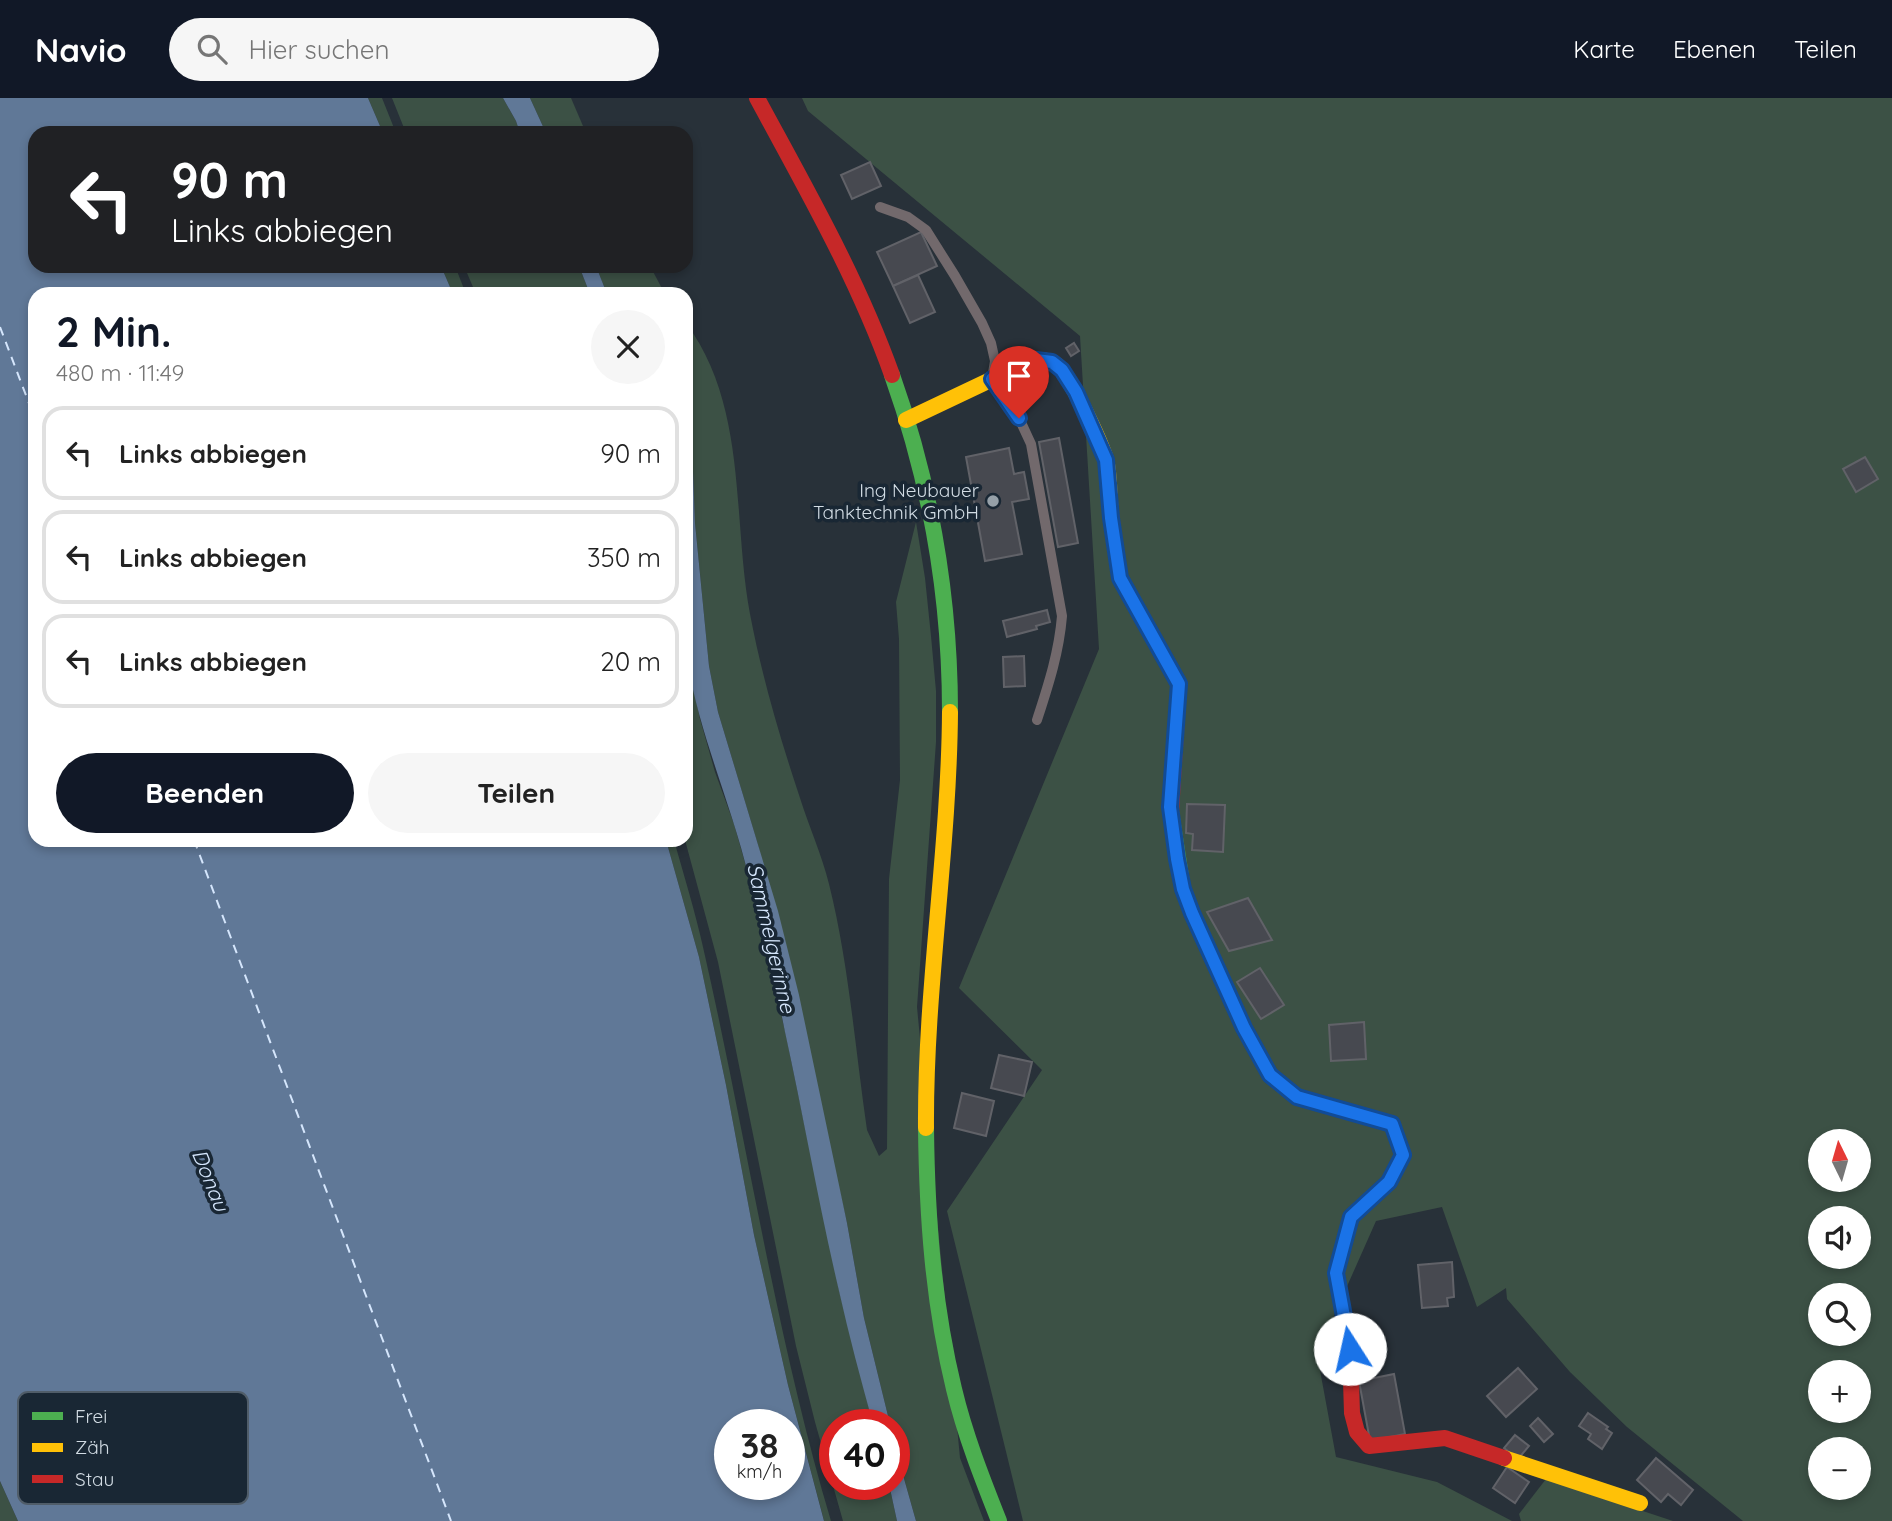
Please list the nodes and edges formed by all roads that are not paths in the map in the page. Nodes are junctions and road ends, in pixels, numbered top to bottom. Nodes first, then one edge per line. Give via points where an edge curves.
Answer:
1 (757, 98) edge
2 (880, 207) dead end
3 (992, 379) junction
4 (906, 420) junction
5 (1037, 720) dead end
6 (1640, 1503) dead end
7 (999, 1521) edge

1 - 4 street via 851,275
2 - 3 lane via 926,230 991,344 995,361
3 - 4 street
3 - 5 lane via 1031,444 1062,615 1052,676
3 - 6 street via 1036,360 1052,362 1076,392 1106,460 1120,578 1179,684 1170,807 1183,889 1244,1028 1270,1075 1297,1097 1392,1124 1403,1155 1389,1182 1351,1217 1336,1273 1350,1349 1357,1432 1368,1446 1445,1438
4 - 7 street via 939,572 950,694 928,1054 930,1241 957,1405

